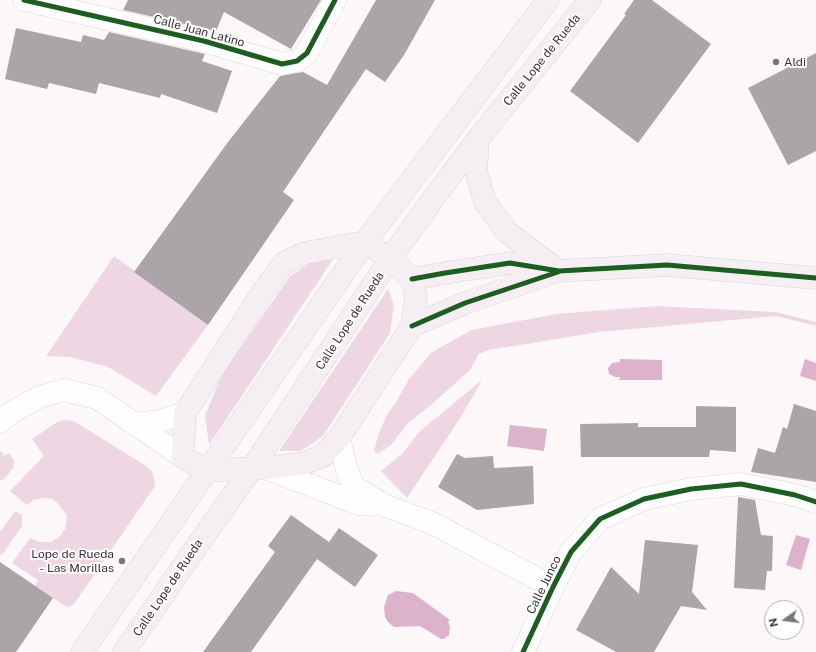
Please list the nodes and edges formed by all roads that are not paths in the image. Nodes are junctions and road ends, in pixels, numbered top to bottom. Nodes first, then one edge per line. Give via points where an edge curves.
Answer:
1 (24, 0) edge
2 (336, 0) edge
3 (548, 0) edge
4 (590, 0) edge
5 (101, 8) edge
6 (478, 139) junction
7 (365, 242) junction
8 (390, 259) junction
9 (560, 271) junction
10 (816, 278) edge
11 (412, 280) junction
12 (412, 326) junction
13 (185, 413) junction
14 (0, 422) edge
15 (135, 424) junction
16 (339, 438) junction
17 (183, 457) junction
18 (258, 468) junction
19 (207, 472) junction
20 (816, 502) edge
21 (386, 506) junction
22 (553, 587) junction
23 (82, 652) edge
24 (124, 652) edge
25 (523, 652) edge

1 - 5 street, Calle Juan Latino
2 - 5 street, Calle Juan Latino via 307,53 297,61 282,64
3 - 7 main road
4 - 6 main road, Calle Lope de Rueda
6 - 8 main road, Calle Lope de Rueda
6 - 9 main road via 476,171 485,202 507,232
7 - 8 main road
7 - 13 main road via 305,253 284,263
7 - 19 main road
8 - 11 main road
8 - 18 main road, Calle Lope de Rueda
9 - 10 main road via 666,265
9 - 11 main road via 510,263
9 - 12 main road via 465,303
11 - 12 main road via 416,297
12 - 16 main road
13 - 15 street via 160,421
13 - 17 main road
14 - 15 street via 39,397 64,390 97,398
15 - 17 street
16 - 18 main road via 323,456 305,463
16 - 21 street, Calle Junco via 347,471 354,487
17 - 19 main road
18 - 19 main road
18 - 21 street, Calle Junco via 358,504
18 - 24 main road, Calle Lope de Rueda via 197,546
19 - 23 main road
20 - 22 street, Calle Junco via 795,494 742,484 690,489 644,499 600,519 571,552
21 - 22 street, Calle Junco via 432,523
22 - 25 street, Calle Junco

